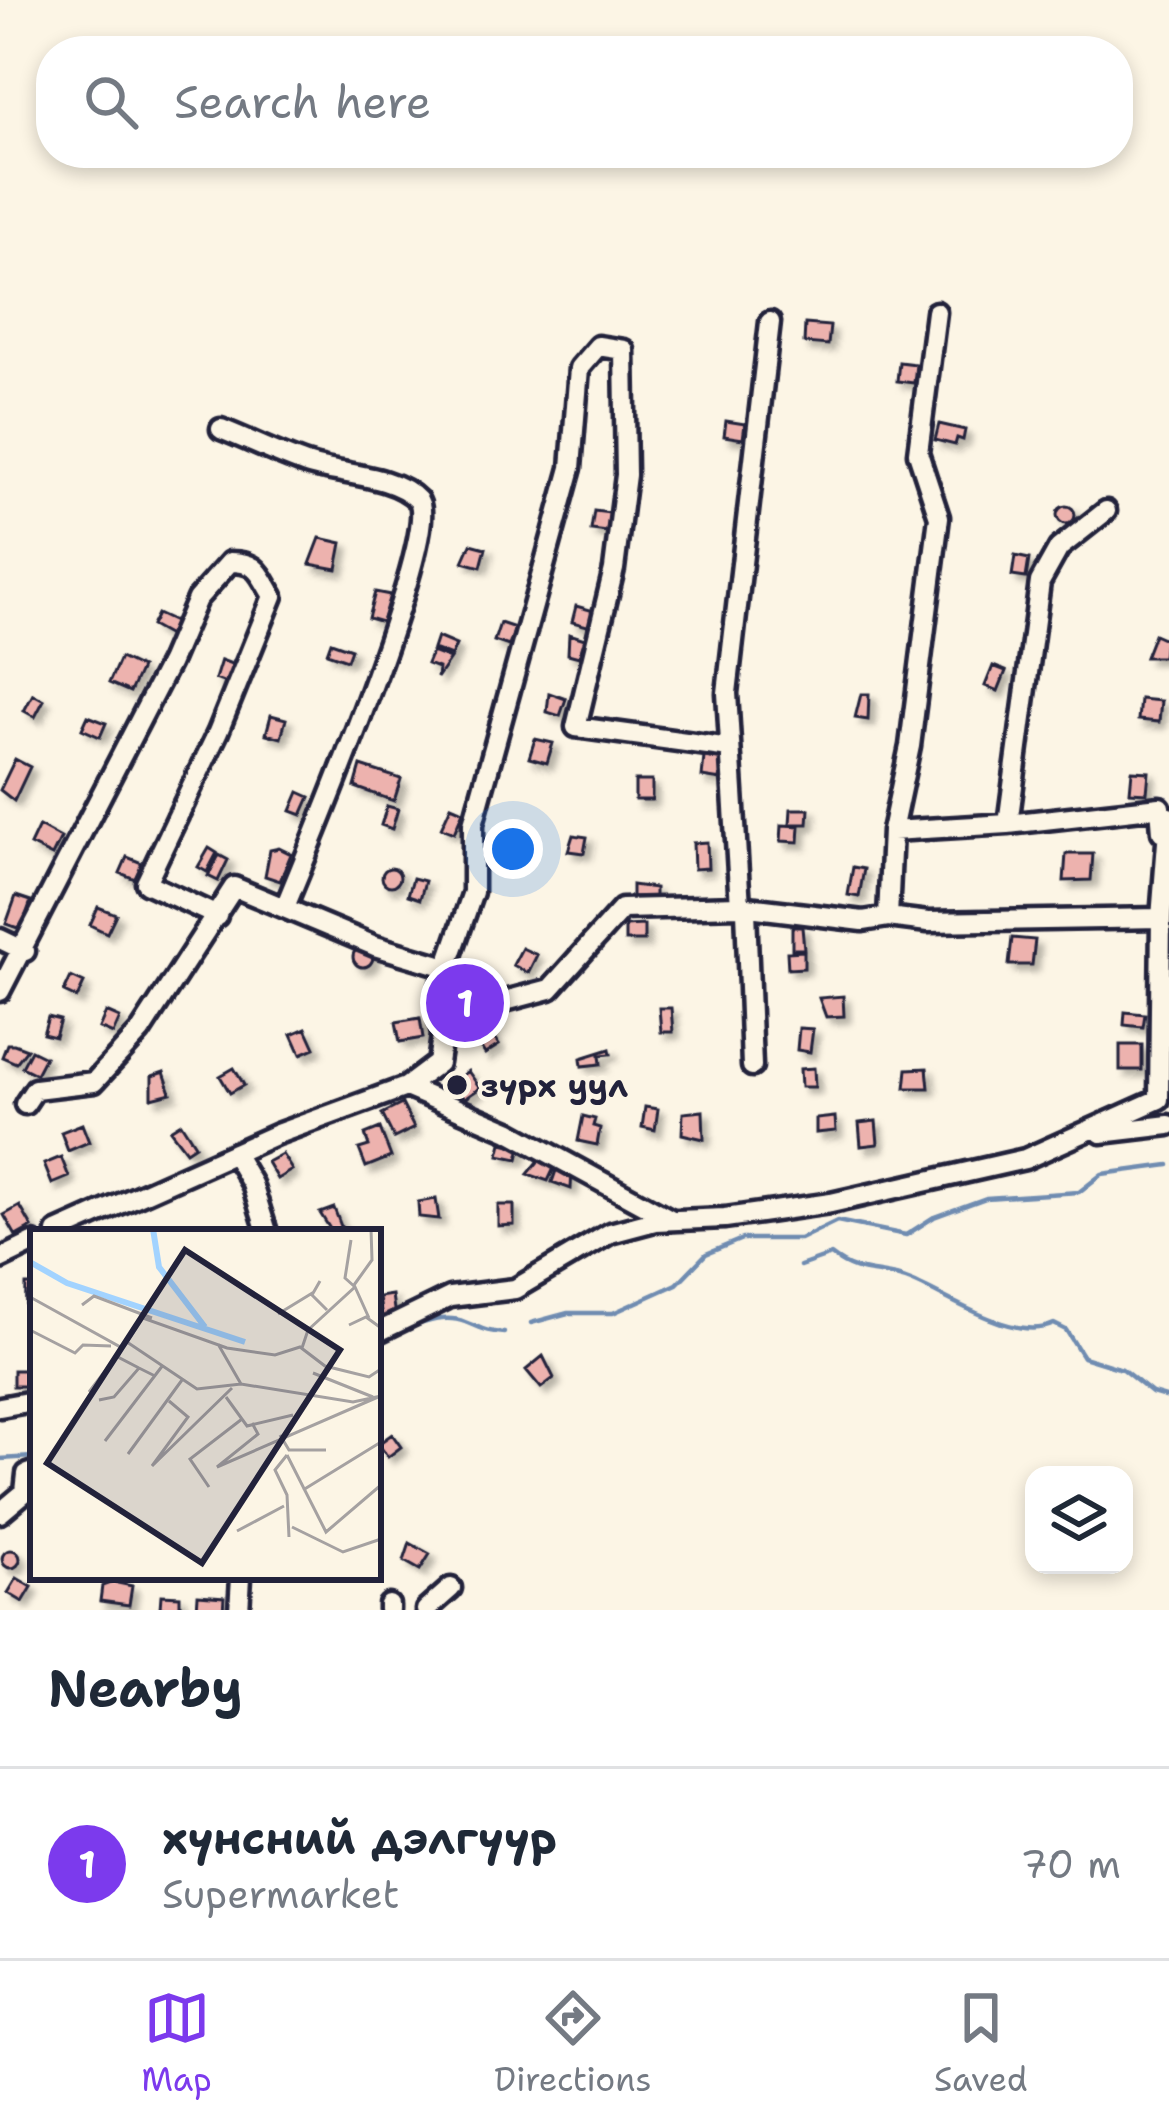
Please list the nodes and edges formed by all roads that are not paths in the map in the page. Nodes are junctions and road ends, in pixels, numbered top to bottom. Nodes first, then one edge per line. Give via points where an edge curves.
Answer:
1 (937, 312) dead end
2 (770, 322) dead end
3 (221, 429) dead end
4 (1106, 511) dead end
5 (730, 748) junction
6 (1169, 817) edge
7 (1008, 824) junction
8 (892, 831) junction
9 (1168, 866) edge
10 (286, 907) junction
11 (743, 908) junction
12 (217, 916) junction
13 (888, 917) junction
14 (1161, 918) junction
15 (0, 939) edge
16 (25, 951) junction
17 (446, 967) junction
18 (0, 991) edge
19 (442, 1036) junction
20 (752, 1066) dead end
21 (406, 1088) junction
22 (25, 1104) dead end
23 (1169, 1125) edge
24 (1078, 1136) junction
25 (234, 1153) junction
26 (673, 1220) junction
27 (64, 1229) edge
28 (266, 1229) edge
29 (30, 1244) edge
30 (0, 1258) edge
31 (381, 1331) edge
32 (30, 1402) edge
33 (0, 1407) edge
34 (30, 1473) edge
35 (0, 1514) edge
36 (241, 1580) edge
37 (451, 1588) dead end
38 (239, 1610) edge
39 (426, 1610) edge

1 - 8 street via 918,453 939,517
2 - 5 street via 727,693
3 - 10 street via 386,485 422,508 420,543 374,682
4 - 7 street via 1059,548 1040,582
5 - 11 street
5 - 17 street via 576,727 614,569 626,475 624,350 598,346 580,368 571,468 473,824 473,892
6 - 9 street
7 - 8 street
7 - 9 street via 1160,807
8 - 13 street
9 - 14 street
10 - 12 street via 234,887
10 - 17 street
11 - 13 street
11 - 19 street via 622,909 550,989 505,1001
11 - 20 street
12 - 16 street via 146,883 273,596 260,568 248,562 230,562 196,598
12 - 22 street via 140,1032 94,1082 35,1089
13 - 14 street
14 - 24 street via 1159,1099
15 - 16 street
16 - 18 street
17 - 19 street via 437,996
19 - 21 street via 438,1063
21 - 25 street
21 - 26 street via 509,1130
23 - 24 street
24 - 26 street via 1025,1159 831,1203
25 - 27 street
25 - 28 street
26 - 31 street via 610,1233 514,1289 450,1297
29 - 30 street
32 - 33 street
34 - 35 street via 25,1492
36 - 38 street
37 - 39 street

